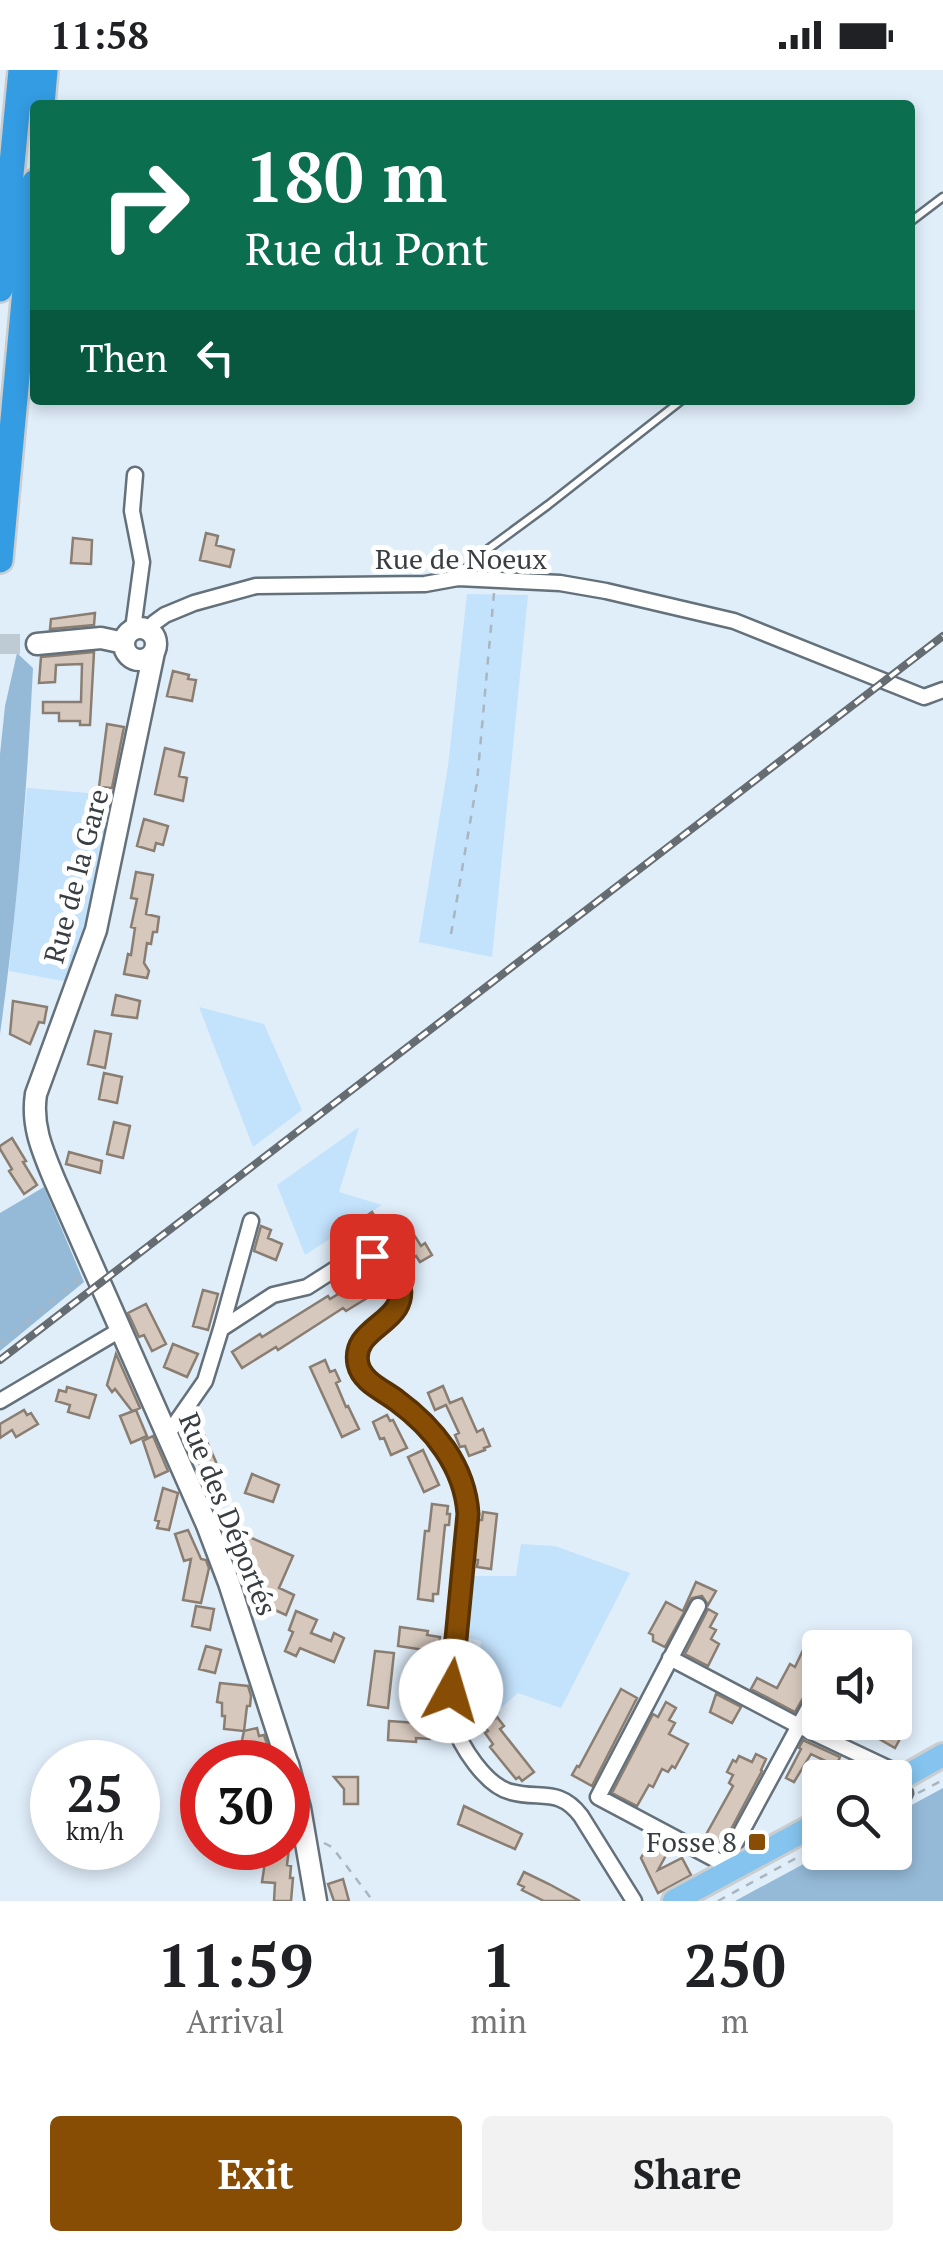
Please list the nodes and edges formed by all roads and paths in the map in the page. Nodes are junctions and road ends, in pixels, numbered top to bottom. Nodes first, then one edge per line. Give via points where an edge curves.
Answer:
1 (20, 70) edge
2 (46, 70) edge
3 (43, 100) edge
4 (943, 197) edge
5 (915, 218) edge
6 (30, 236) edge
7 (0, 288) edge
8 (676, 405) edge
9 (135, 475) dead end
10 (0, 560) edge
11 (458, 578) junction
12 (495, 582) junction
13 (139, 643) junction
14 (37, 644) tunnel mouth
15 (943, 690) edge
16 (451, 934) dead end
17 (251, 1221) dead end
18 (92, 1268) junction
19 (102, 1291) joint
20 (221, 1329) junction
21 (120, 1330) junction
22 (0, 1344) edge
23 (0, 1401) edge
24 (167, 1430) junction
25 (698, 1606) dead end
26 (670, 1658) junction
27 (802, 1720) edge
28 (799, 1726) junction
29 (280, 1740) edge
30 (943, 1755) edge
31 (871, 1760) edge
32 (943, 1773) edge
33 (912, 1778) edge
34 (912, 1783) edge
35 (802, 1831) edge
36 (310, 1835) edge
37 (802, 1847) edge
38 (802, 1856) edge
39 (310, 1864) edge
40 (726, 1868) junction
41 (316, 1901) edge
42 (373, 1901) edge
43 (634, 1901) edge
44 (674, 1901) edge
45 (703, 1901) edge
46 (718, 1901) edge

1 - 7 highway
2 - 3 highway
4 - 5 lane
6 - 10 highway
8 - 11 lane
9 - 13 street
11 - 12 street, Rue de Noeux
11 - 13 street, Rue de Noeux via 256,586 165,615
12 - 15 street, Rue de Noeux via 606,591 734,621 916,695
12 - 16 path via 477,782
13 - 14 street via 101,638
13 - 18 street, Rue de la Gare via 146,696 96,930 33,1114
17 - 20 street
18 - 19 street, Rue de la Gare
18 - 22 path
19 - 21 street, Rue des Déportés
20 - 24 street via 205,1381
20 - 43 street via 351,1259 380,1258 397,1273 399,1304 360,1344 358,1366 435,1436 467,1498 451,1691 455,1728 492,1784 572,1805
21 - 23 street
21 - 24 street, Rue des Déportés
24 - 29 street, Rue des Déportés via 229,1583
25 - 26 street
26 - 28 street
26 - 40 street via 598,1797
27 - 28 street
28 - 31 street
28 - 40 street
30 - 33 main road
32 - 34 main road
35 - 40 main road
36 - 42 path via 332,1846
37 - 45 main road
38 - 46 path
39 - 41 street, Rue des Déportés
40 - 44 main road

